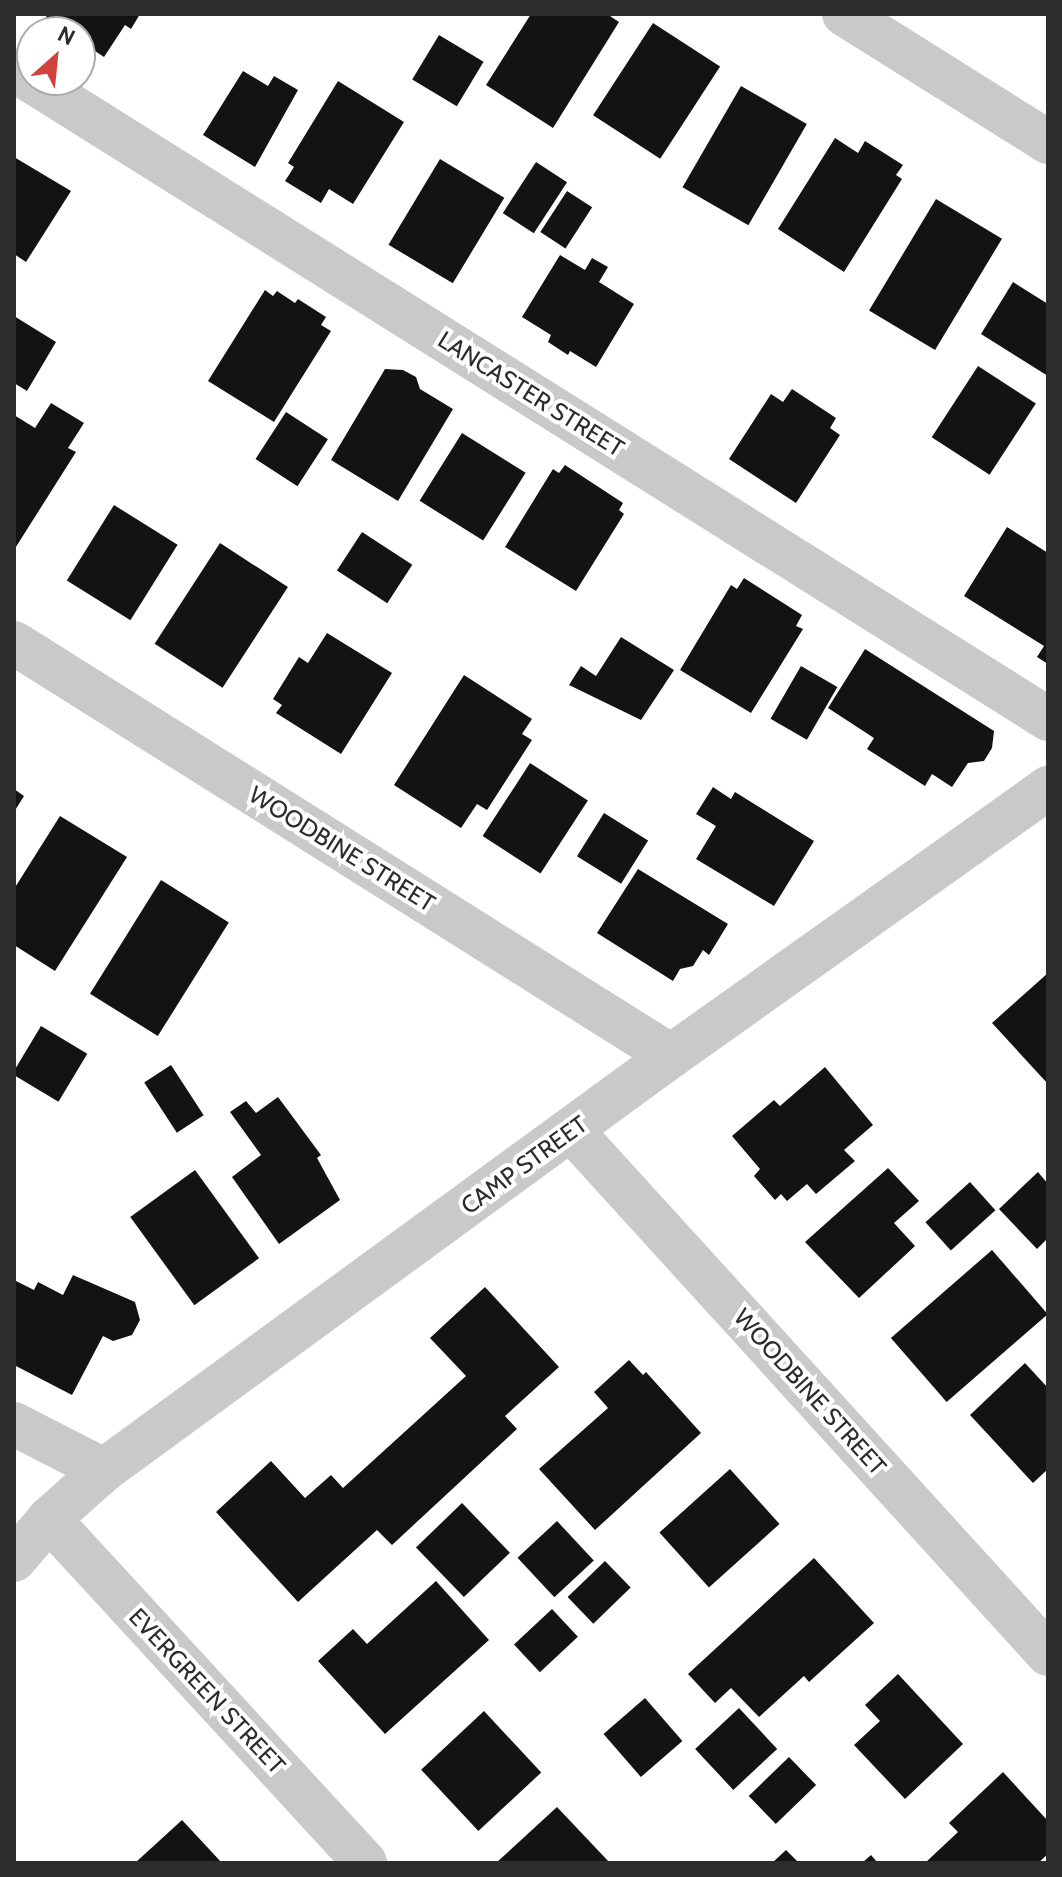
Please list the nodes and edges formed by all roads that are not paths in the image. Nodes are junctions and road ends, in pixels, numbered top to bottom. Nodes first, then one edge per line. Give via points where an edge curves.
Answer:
1 (844, 14) edge
2 (14, 70) edge
3 (1048, 142) edge
4 (14, 643) edge
5 (1048, 719) edge
6 (1048, 788) edge
7 (671, 1056) junction
8 (572, 1131) junction
9 (14, 1424) edge
10 (104, 1470) junction
11 (49, 1519) junction
12 (14, 1560) edge
13 (1048, 1654) edge
14 (365, 1863) edge

1 - 3 street
2 - 5 street, LANCASTER STREET
4 - 7 street, WOODBINE STREET
6 - 7 street, CAMP STREET
7 - 8 street, CAMP STREET
8 - 10 street, CAMP STREET
8 - 13 street, WOODBINE STREET
9 - 10 street
10 - 11 street, CAMP STREET
11 - 12 street, CAMP STREET
11 - 14 street, EVERGREEN STREET

